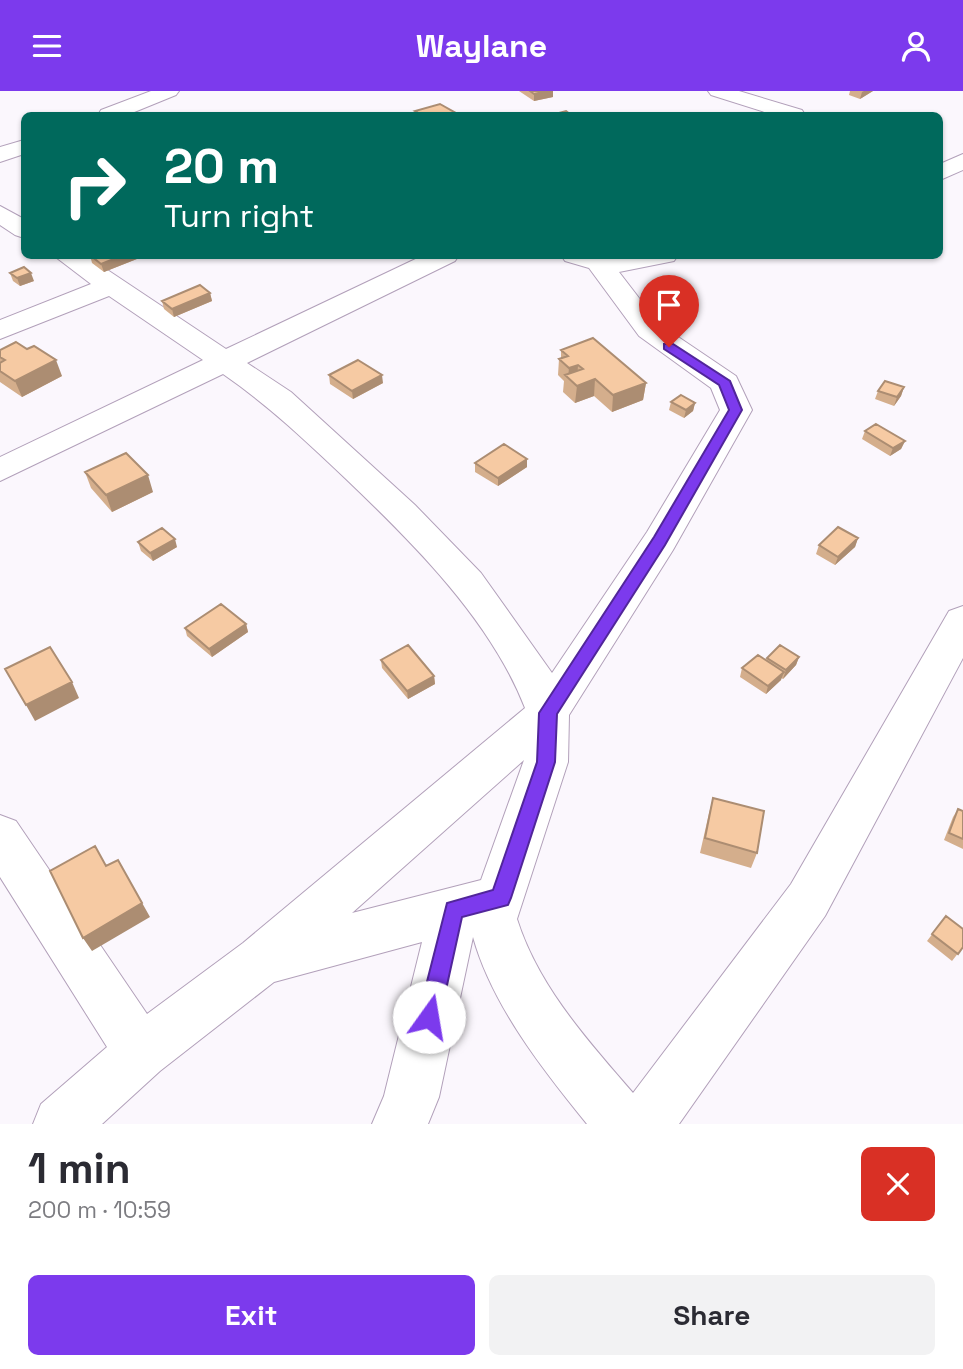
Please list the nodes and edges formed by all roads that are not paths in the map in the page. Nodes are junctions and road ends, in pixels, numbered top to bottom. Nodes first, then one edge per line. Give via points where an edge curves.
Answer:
1 (169, 91) edge
2 (718, 91) edge
3 (116, 112) edge
4 (784, 112) edge
5 (21, 147) edge
6 (0, 155) edge
7 (71, 259) edge
8 (438, 259) edge
9 (649, 259) edge
10 (587, 260) edge
11 (113, 285) junction
12 (0, 330) edge
13 (229, 362) junction
14 (0, 470) edge
15 (963, 621) edge
16 (548, 713) junction
17 (0, 835) edge
18 (477, 904) junction
19 (261, 961) junction
20 (141, 1052) junction
21 (61, 1124) edge
22 (400, 1124) edge
23 (623, 1124) edge
24 (645, 1124) edge

1 - 3 street
2 - 4 street
5 - 6 street
7 - 11 street
8 - 13 street
9 - 10 street via 624,265
10 - 16 street via 649,330 725,383 736,410 660,541
11 - 12 street
11 - 13 street
13 - 14 street
13 - 16 street via 280,399 372,484 468,583 532,673
15 - 24 street via 808,900
16 - 18 street via 546,762
16 - 19 street
17 - 20 street
18 - 19 street
18 - 22 street
18 - 23 street via 492,919 501,949 551,1038
19 - 20 street
20 - 21 street

